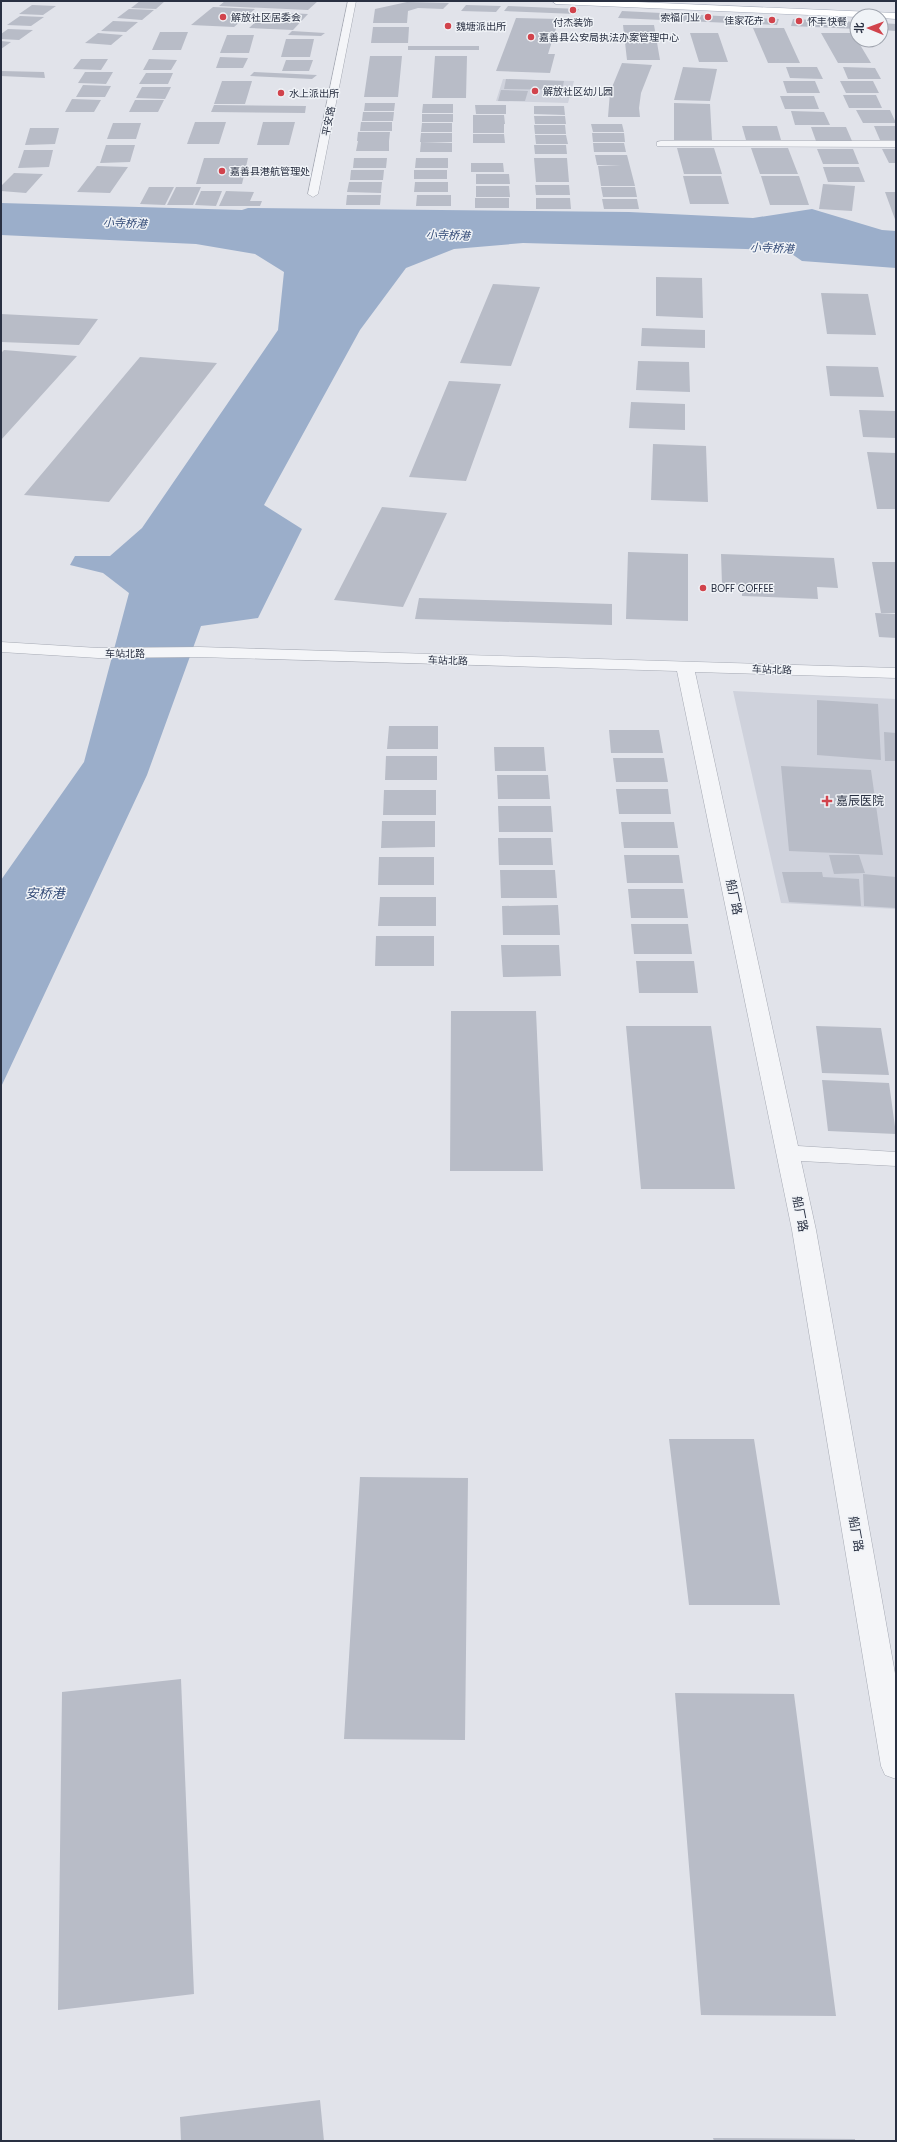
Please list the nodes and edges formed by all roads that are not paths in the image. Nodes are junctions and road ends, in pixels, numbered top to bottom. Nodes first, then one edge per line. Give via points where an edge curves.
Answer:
1 (352, 1) edge
2 (556, 1) edge
3 (672, 1) edge
4 (896, 11) edge
5 (896, 16) edge
6 (662, 144) dead end
7 (896, 144) edge
8 (313, 194) dead end
9 (1, 647) edge
10 (685, 667) junction
11 (896, 673) edge
12 (788, 1153) junction
13 (896, 1158) edge
14 (896, 1766) edge

1 - 8 street, 平安路
2 - 5 main road
3 - 4 main road
6 - 7 street
9 - 10 street, 车站北路 via 98,653 199,652
10 - 11 street, 车站北路
10 - 12 street, 船厂路
12 - 13 street
12 - 14 street, 船厂路

